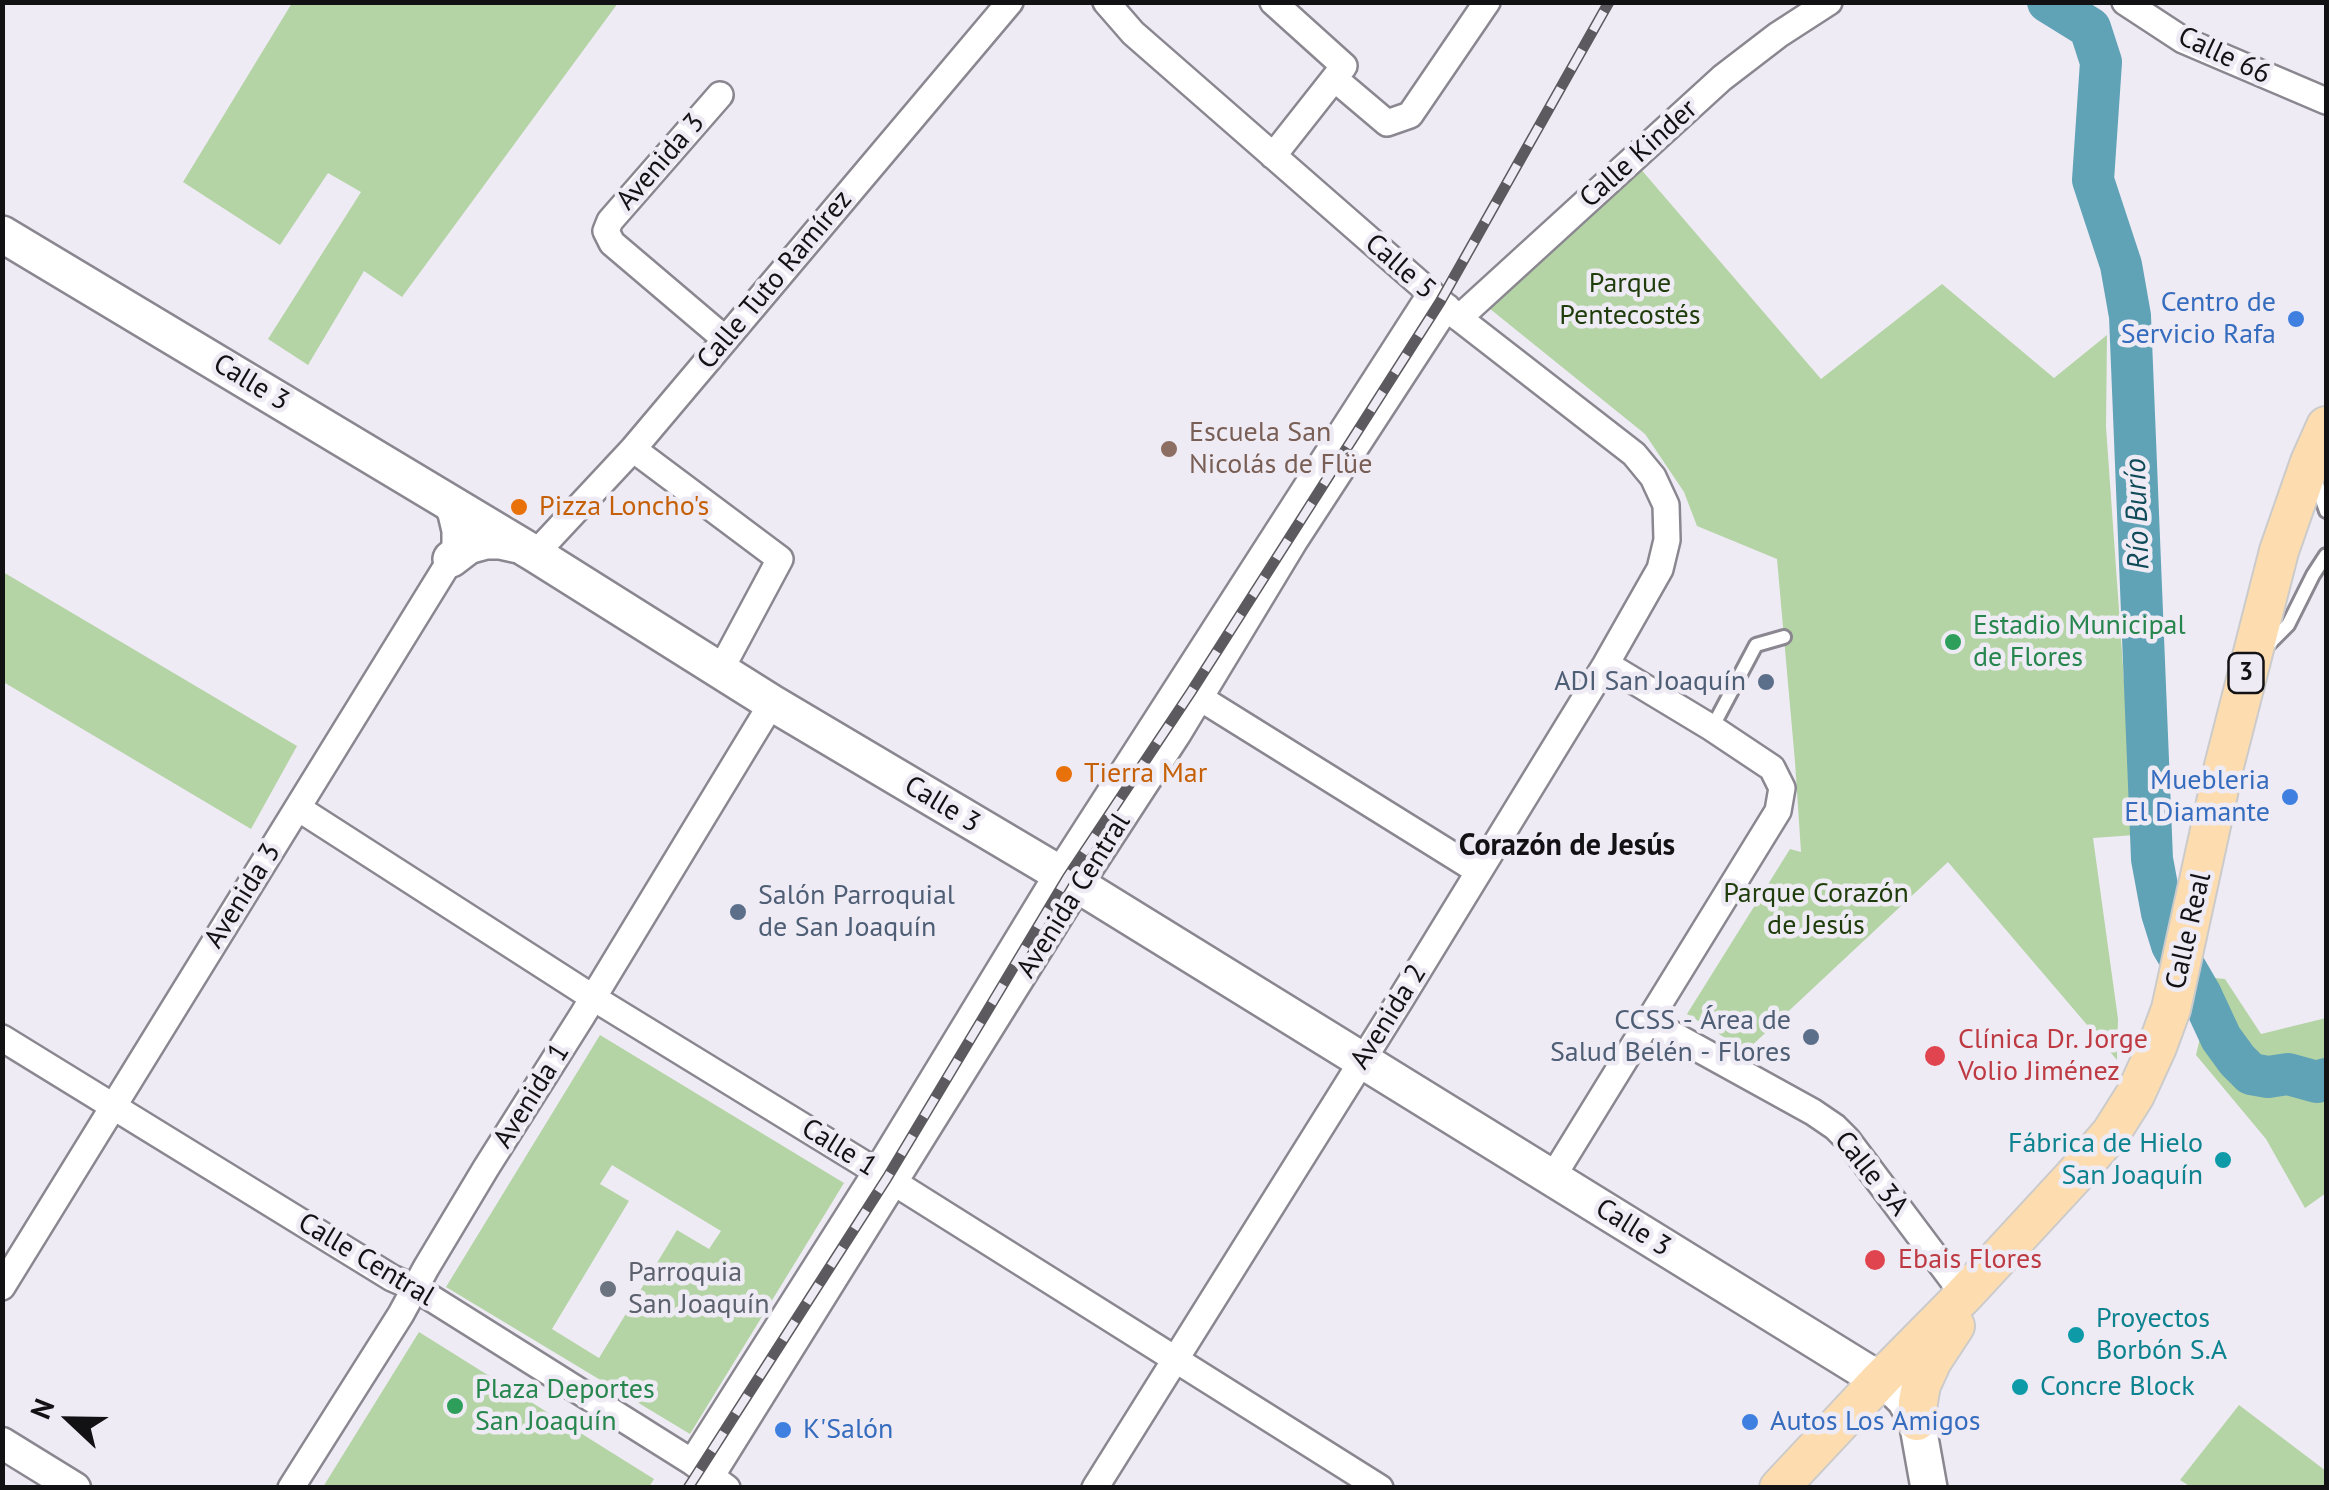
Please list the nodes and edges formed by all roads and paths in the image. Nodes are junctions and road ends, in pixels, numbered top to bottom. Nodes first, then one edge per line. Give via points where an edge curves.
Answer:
1 (1010, 2) edge
2 (1106, 2) edge
3 (1272, 2) edge
4 (1488, 2) edge
5 (1830, 2) edge
6 (2125, 2) edge
7 (1335, 80) junction
8 (720, 95) dead end
9 (2326, 101) edge
10 (1273, 156) junction
11 (2, 234) edge
12 (1446, 306) junction
13 (725, 339) junction
14 (2326, 426) edge
15 (633, 448) junction
16 (2318, 467) edge
17 (444, 499) junction
18 (2326, 511) edge
19 (1667, 540) joint
20 (527, 550) junction
21 (2326, 555) edge
22 (450, 559) junction
23 (1784, 637) dead end
24 (2249, 663) junction
25 (1606, 664) junction
26 (720, 670) junction
27 (1190, 691) junction
28 (772, 703) junction
29 (1712, 728) junction
30 (298, 808) junction
31 (1478, 871) junction
32 (1068, 880) junction
33 (592, 997) junction
34 (1650, 1022) junction
35 (2, 1038) edge
36 (1362, 1060) junction
37 (114, 1106) junction
38 (886, 1178) junction
39 (1552, 1178) junction
40 (2, 1287) edge
41 (414, 1288) junction
42 (1964, 1296) junction
43 (1176, 1358) junction
44 (1880, 1380) junction
45 (1917, 1421) junction
46 (2, 1443) edge
47 (709, 1478) edge
48 (75, 1488) edge
49 (290, 1488) edge
50 (1096, 1488) edge
51 (1380, 1488) edge
52 (1779, 1488) edge
53 (1929, 1488) edge

1 - 13 street, Calle Tuto Ramírez
2 - 10 street, Calle 5 via 1132,33
3 - 7 street via 1344,66
4 - 7 street via 1410,116 1387,123
5 - 12 street, Calle Kinder via 1722,78
6 - 9 street, Calle 66 via 2184,40
7 - 10 street
8 - 13 street, Avenida 3 via 606,232
10 - 12 street, Calle 5
11 - 17 main road, Calle 3
12 - 19 street, Calle 5 via 1634,454 1666,505
12 - 27 street, Avenida Central
13 - 15 street, Calle Tuto Ramírez
14 - 16 main road, Calle Real / 3
15 - 20 street, Calle Tuto Ramírez
15 - 26 street via 780,558
16 - 18 lane
16 - 24 main road, Calle Real / 3 via 2279,551
17 - 20 main road, Calle 3
17 - 22 street via 456,531
19 - 25 street, Avenida 2 via 1660,570
20 - 22 main road via 486,542
20 - 26 main road, Calle 3
21 - 24 lane via 2288,626
22 - 30 street, Avenida 3
23 - 29 lane via 1756,646
24 - 42 main road, Calle Real / 3 via 2158,1048 2111,1133
25 - 29 street
25 - 31 street, Avenida 2
26 - 28 main road, Calle 3
27 - 31 street
27 - 32 street, Avenida Central
28 - 32 main road, Calle 3
28 - 33 street, Avenida 1
29 - 34 street via 1772,768 1782,788 1778,811
30 - 33 street, Calle 1
30 - 37 street, Avenida 3
31 - 36 street, Avenida 2
32 - 36 main road, Calle 3
32 - 38 street, Avenida Central
33 - 38 street, Calle 1
33 - 41 street, Avenida 1
34 - 39 street
34 - 42 street, Calle 3A via 1835,1127
35 - 37 street, Calle Central
36 - 39 main road, Calle 3
36 - 43 street, Avenida 2
37 - 40 street, Avenida 3
37 - 41 street, Calle Central
38 - 43 street, Calle 1
38 - 47 street, Avenida Central
39 - 44 main road, Calle 3
41 - 47 street, Calle Central
41 - 49 street, Avenida 1
42 - 44 main road, Calle Real / 3
42 - 45 main road via 1961,1315 1922,1385
43 - 50 street, Avenida 2
43 - 51 street, Calle 1
44 - 45 main road, Calle 3 via 1905,1400
44 - 52 main road, Calle Real / 3
45 - 53 main road
46 - 48 street

